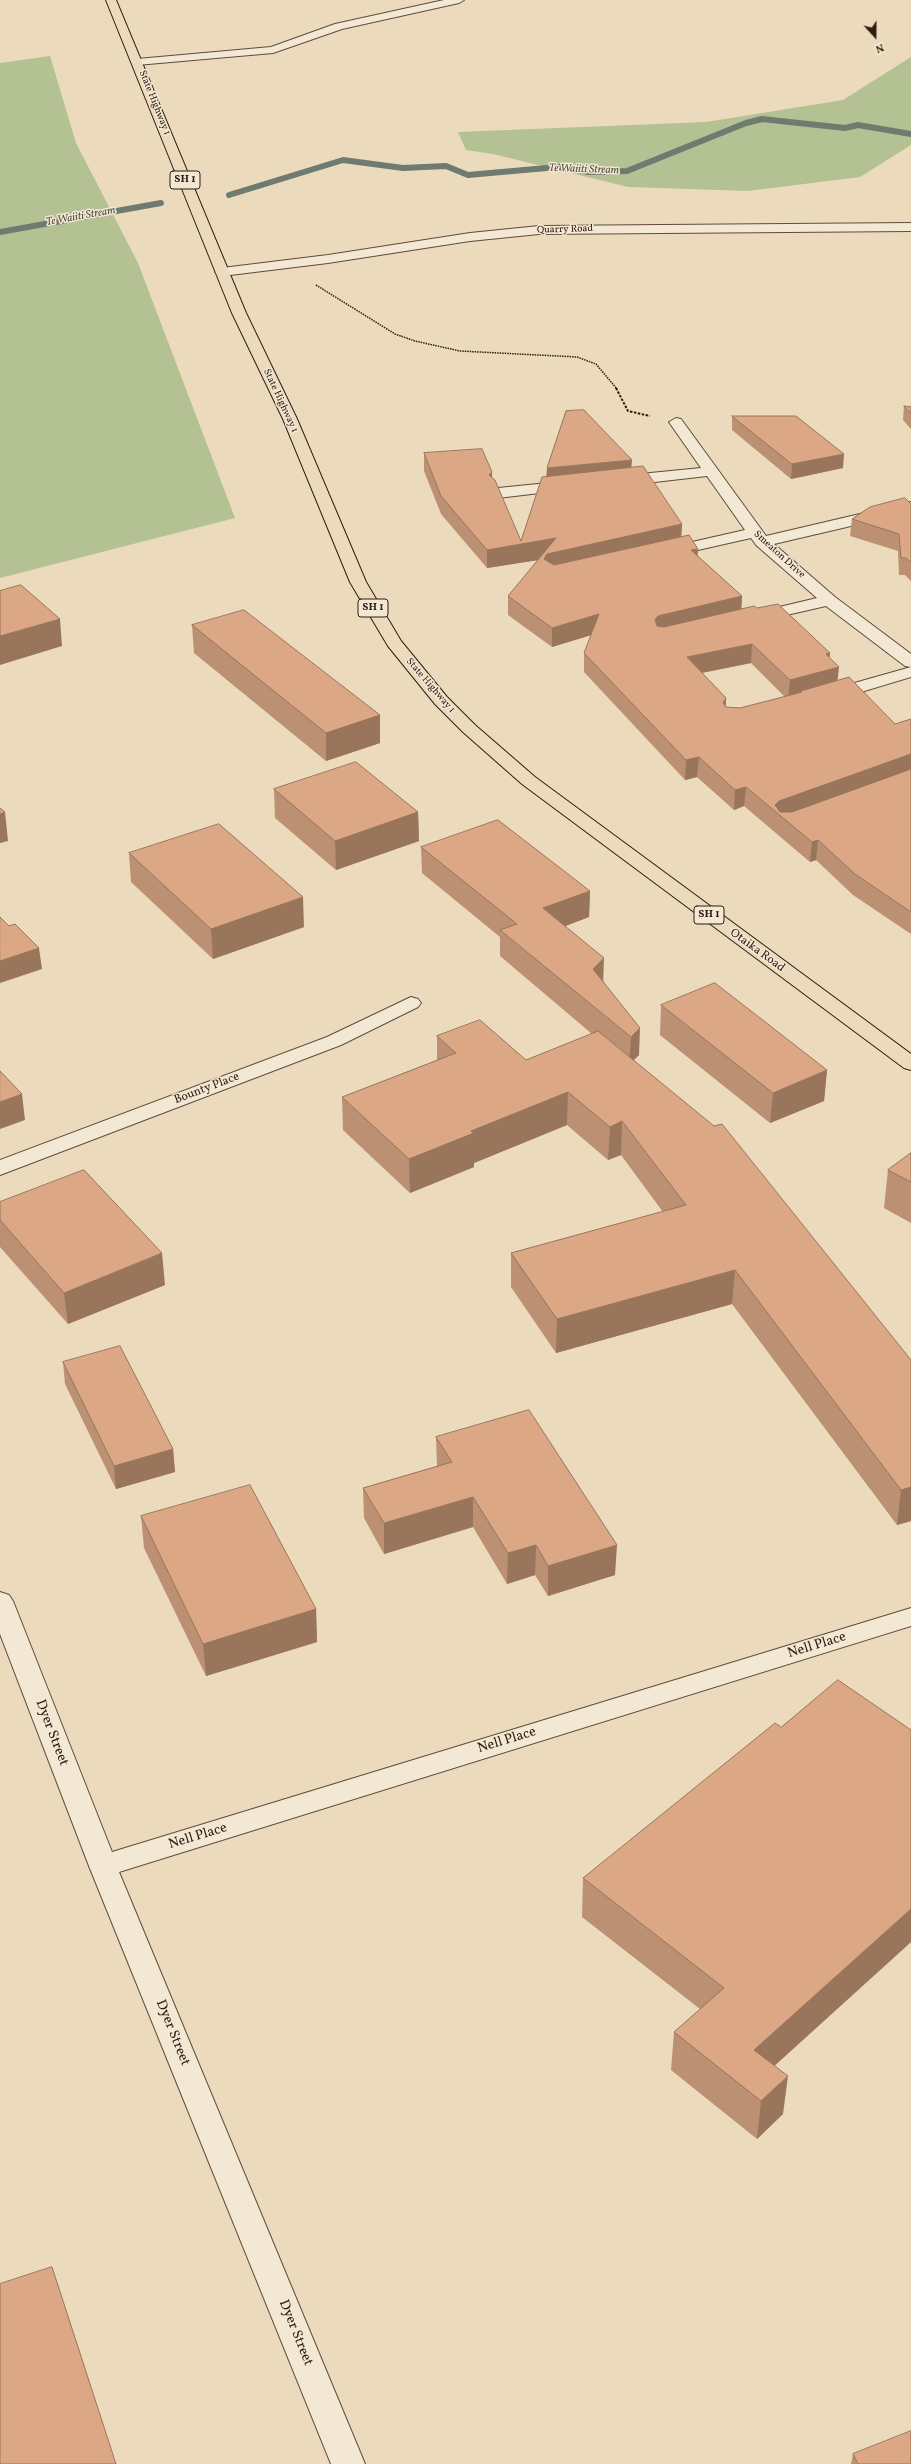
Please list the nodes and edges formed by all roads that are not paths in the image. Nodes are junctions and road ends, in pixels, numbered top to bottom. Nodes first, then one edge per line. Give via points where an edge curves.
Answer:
1 (111, 0) edge
2 (459, 0) edge
3 (137, 62) junction
4 (911, 227) edge
5 (222, 272) junction
6 (676, 422) road end
7 (711, 471) junction
8 (601, 483) edge
9 (586, 484) edge
10 (498, 493) edge
11 (911, 507) edge
12 (758, 537) junction
13 (649, 556) edge
14 (829, 600) junction
15 (740, 621) edge
16 (907, 654) edge
17 (911, 672) edge
18 (816, 700) edge
19 (509, 764) joint
20 (411, 1003) dead end
21 (911, 1064) edge
22 (0, 1168) edge
23 (0, 1601) edge
24 (911, 1617) edge
25 (104, 1866) junction
26 (348, 2464) edge

1 - 3 highway, State Highway 1 / SH 1
2 - 3 street via 339,26 273,50
3 - 5 highway, State Highway 1 / SH 1
4 - 5 street, Quarry Road via 540,230 470,237 328,260
5 - 19 highway, State Highway 1 / SH 1 via 289,418 331,522 380,622 418,675
6 - 7 street, Smeaton Drive
7 - 8 street
7 - 12 street, Smeaton Drive
9 - 10 street
11 - 12 street
12 - 13 street
12 - 14 street, Smeaton Drive
14 - 15 street
14 - 16 street, Smeaton Drive
17 - 18 street
19 - 21 highway, Otaika Road / SH 1 via 614,846
20 - 22 street, Bounty Place via 334,1041
23 - 25 street, Dyer Street
24 - 25 street, Nell Place
25 - 26 street, Dyer Street

